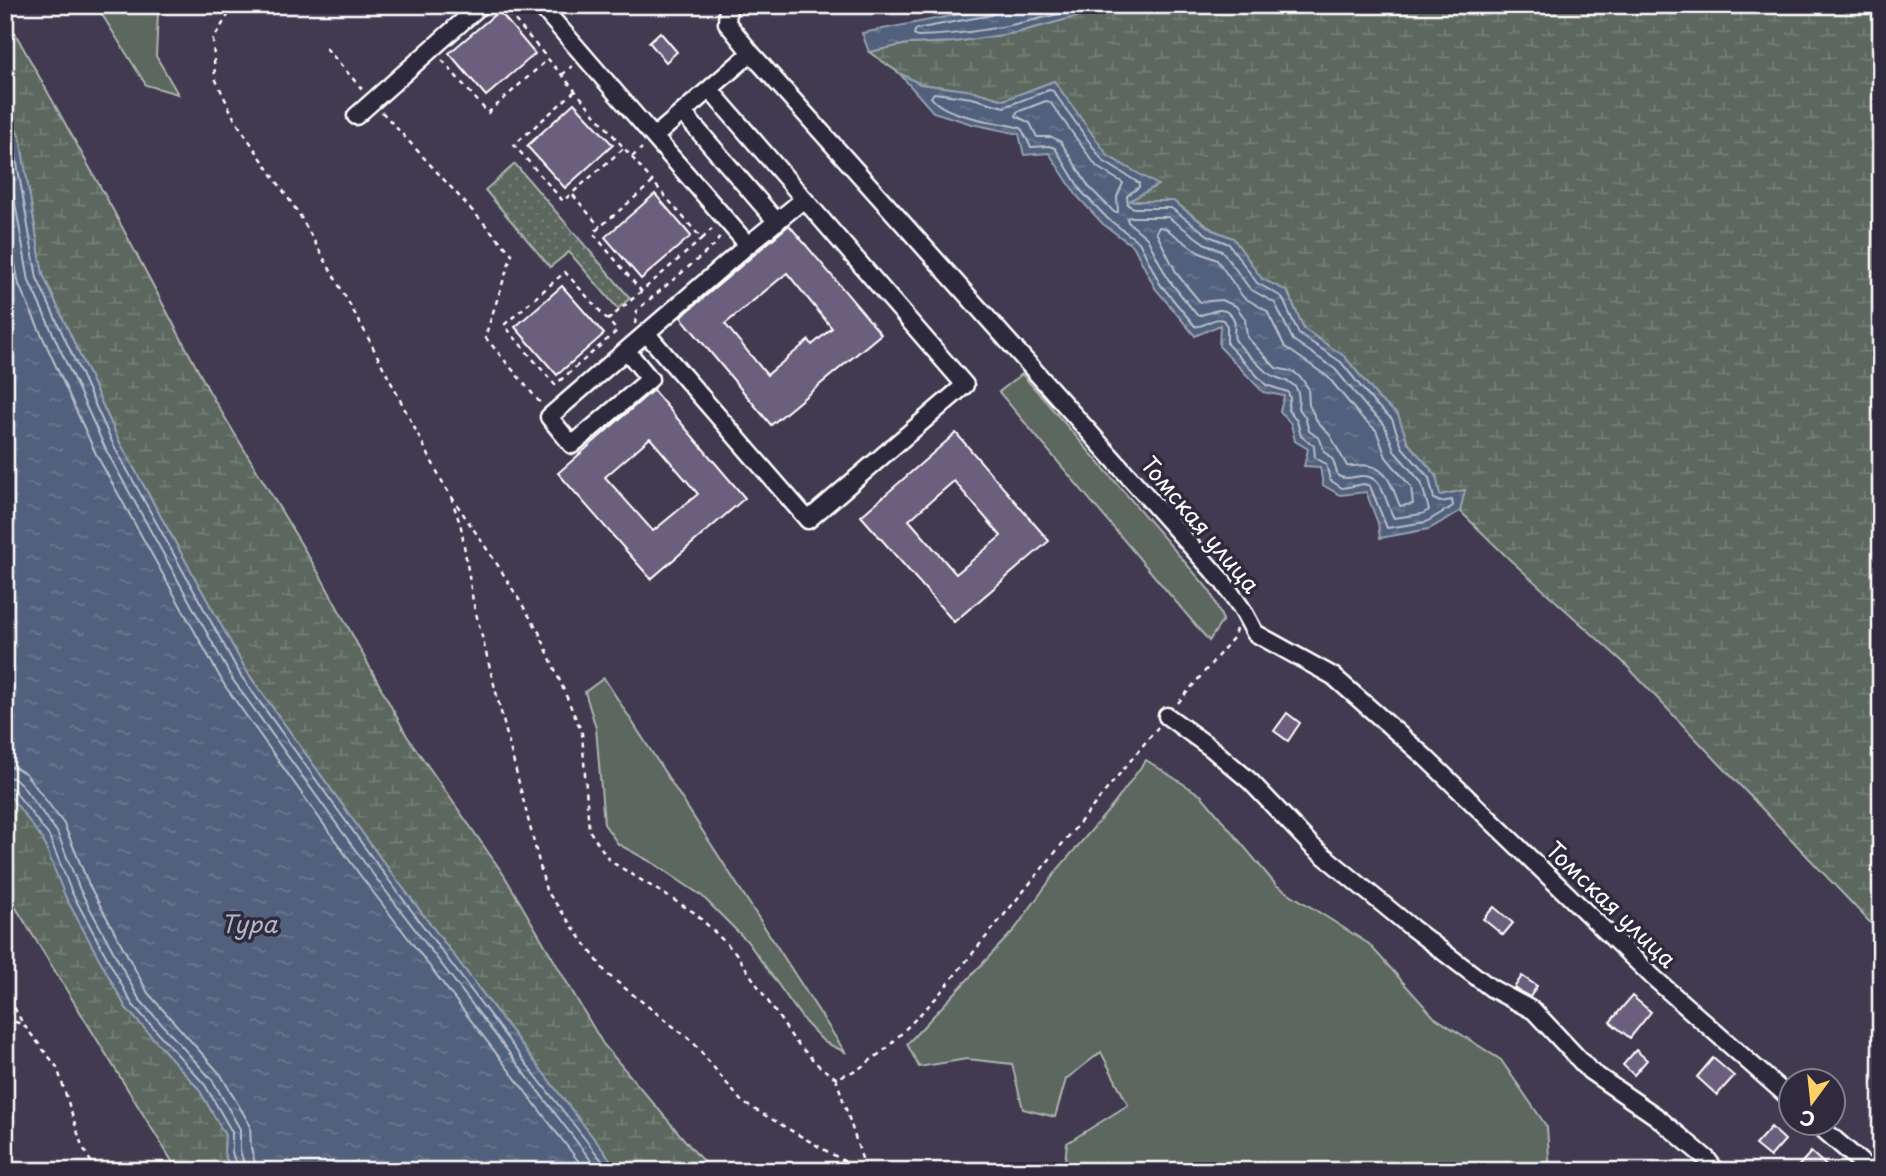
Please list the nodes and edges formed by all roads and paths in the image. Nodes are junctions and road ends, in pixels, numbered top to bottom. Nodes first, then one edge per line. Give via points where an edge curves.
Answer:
1 (234, 5) edge
2 (481, 5) edge
3 (502, 5) edge
4 (515, 5) edge
5 (540, 5) edge
6 (728, 5) edge
7 (508, 12) junction
8 (326, 48) dead end
9 (751, 53) junction
10 (439, 57) dead end
11 (548, 59) junction
12 (710, 90) junction
13 (575, 91) junction
14 (372, 101) junction
15 (683, 113) junction
16 (356, 116) dead end
17 (654, 137) junction
18 (624, 148) junction
19 (653, 182) junction
20 (572, 194) junction
21 (804, 199) junction
22 (777, 222) junction
23 (600, 226) junction
24 (721, 233) dead end
25 (748, 245) junction
26 (642, 292) junction
27 (608, 320) junction
28 (641, 330) junction
29 (626, 351) junction
30 (543, 406) dead end
31 (450, 494) junction
32 (1242, 609) junction
33 (1167, 716) junction
34 (5, 990) edge
35 (5, 1019) edge
36 (23, 1024) junction
37 (836, 1078) junction
38 (1778, 1088) edge
39 (1833, 1138) edge
40 (1212, 1160) dead end
41 (96, 1171) edge
42 (861, 1171) edge
43 (866, 1171) edge
44 (1217, 1171) edge
45 (1716, 1171) edge
46 (1871, 1171) edge

1 - 31 path via 213,40 215,78 235,120 299,214
2 - 14 street
3 - 7 path
4 - 7 path
5 - 17 street
6 - 9 street, Томская улица via 727,23
7 - 11 path
8 - 14 path
9 - 12 street
9 - 32 street, Томская улица via 1214,572
10 - 11 path via 488,113
11 - 13 path
12 - 15 street
12 - 21 street
13 - 18 path
13 - 20 path via 514,145 563,201
14 - 16 street
14 - 30 path via 512,254 485,337
15 - 17 street
15 - 22 street
17 - 25 street
18 - 19 path
18 - 20 path
19 - 23 path
19 - 26 path via 702,239
20 - 23 path
21 - 22 street
21 - 28 street via 965,385 808,520
22 - 25 street
23 - 26 path via 593,233
24 - 28 path via 716,244 637,310
25 - 28 street
26 - 27 path
27 - 27 path via 617,331 555,385 504,325 565,272
28 - 29 street
29 - 29 street via 650,379 572,445 549,417
31 - 37 path via 539,632 565,690 582,733 589,830 610,861 695,913 735,952 794,1040
31 - 42 path via 546,890 607,974 693,1042 742,1102
32 - 33 path via 1233,638
32 - 38 street, Томская улица via 1255,633 1333,676 1425,757 1654,978
33 - 37 path via 936,998 886,1049 857,1070
33 - 45 street via 1251,782 1312,846 1491,988 1534,1011 1590,1071 1657,1117
34 - 36 path
35 - 36 path
36 - 41 path via 57,1068 82,1146
37 - 43 path
39 - 46 street
40 - 44 path

